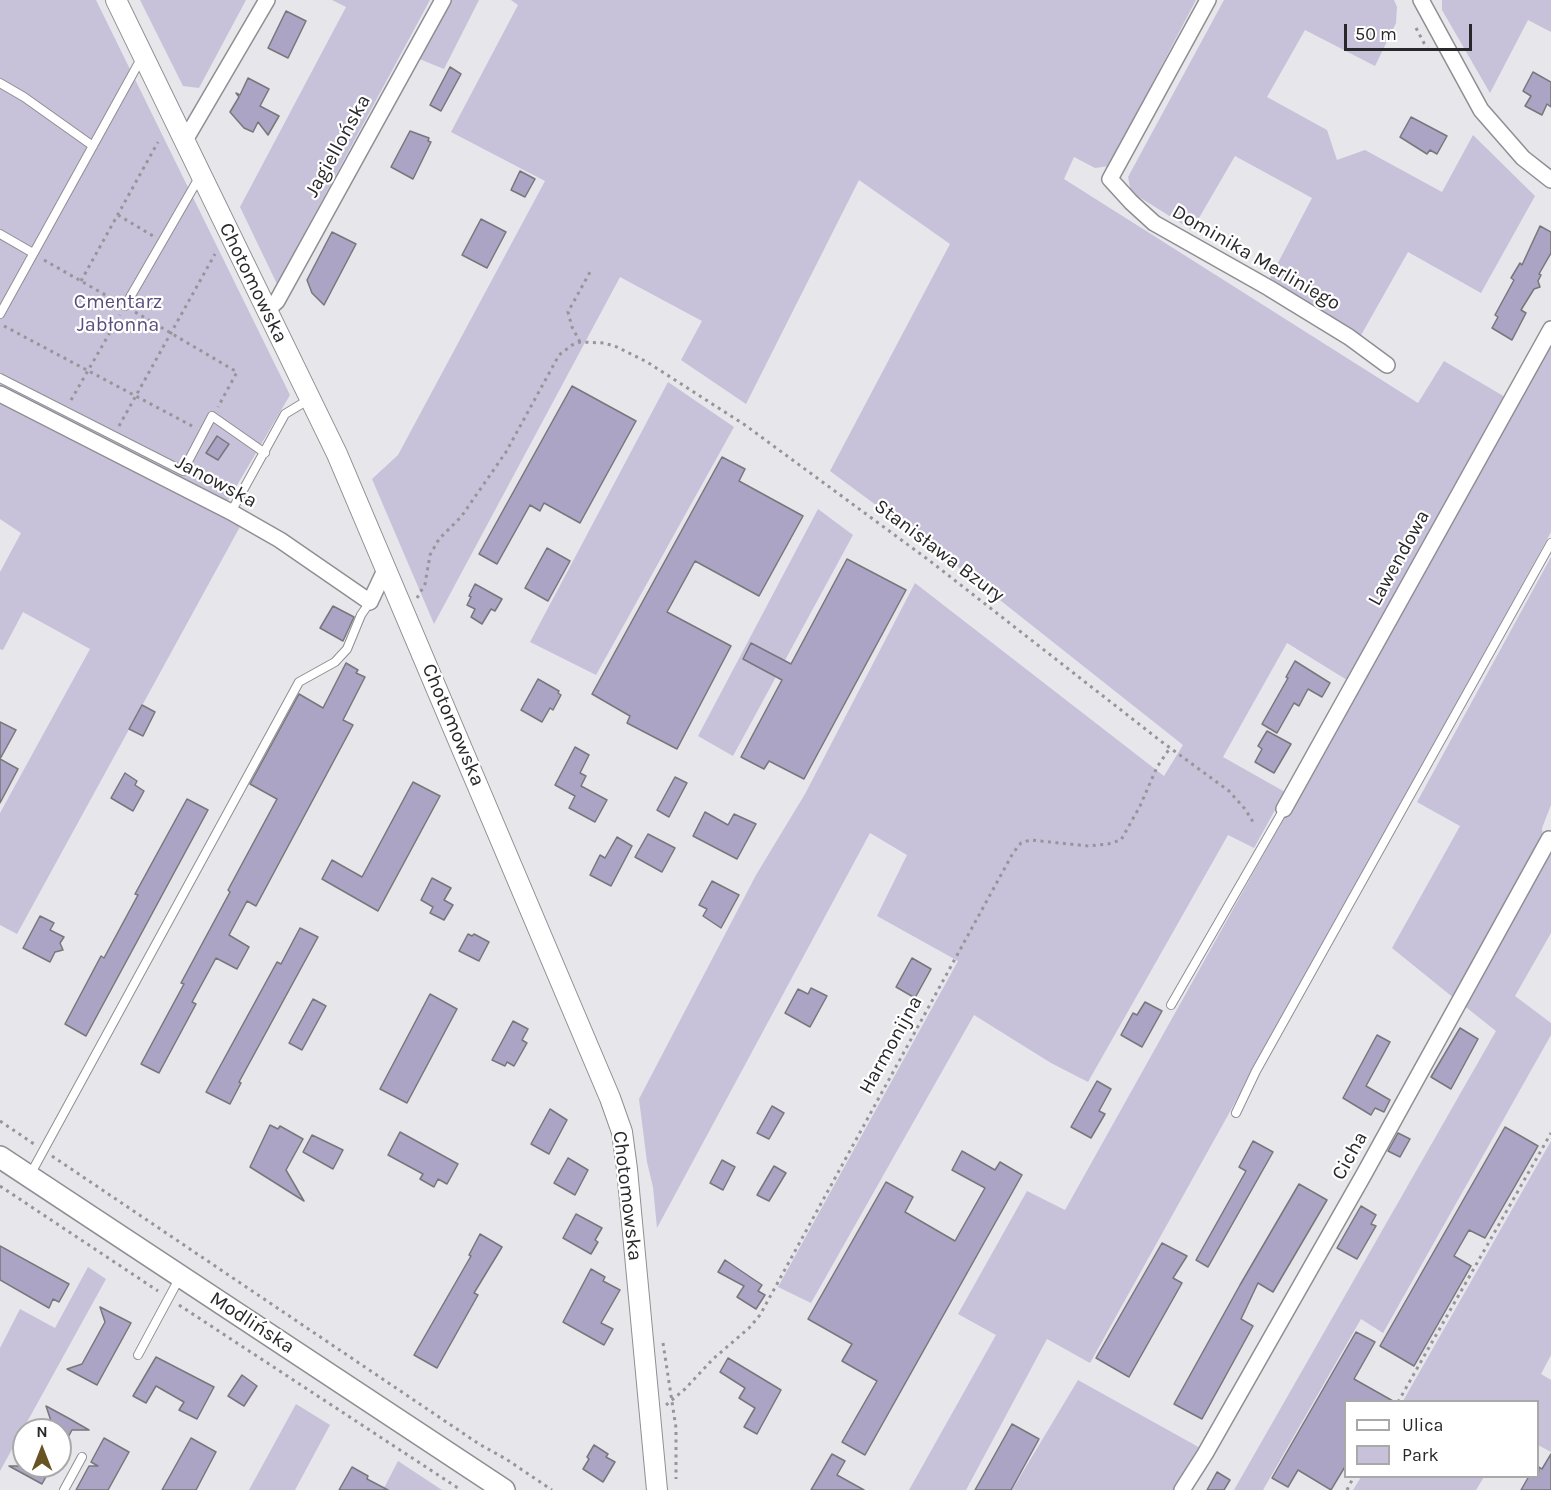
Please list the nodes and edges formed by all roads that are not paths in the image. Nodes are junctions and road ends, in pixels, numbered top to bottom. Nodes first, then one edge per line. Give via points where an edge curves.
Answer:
1 (116, 0) edge
2 (267, 0) edge
3 (443, 0) edge
4 (1208, 0) edge
5 (1421, 0) edge
6 (143, 56) junction
7 (0, 83) edge
8 (184, 142) junction
9 (93, 146) junction
10 (201, 175) junction
11 (1551, 180) edge
12 (0, 234) edge
13 (33, 254) junction
14 (125, 306) road end
15 (266, 311) junction
16 (0, 314) edge
17 (1551, 329) edge
18 (1387, 365) dead end
19 (0, 378) edge
20 (0, 394) edge
21 (310, 399) junction
22 (265, 453) junction
23 (231, 512) junction
24 (1551, 543) edge
25 (386, 568) junction
26 (370, 602) junction
27 (1284, 809) joint
28 (1549, 839) dead end
29 (1172, 1005) dead end
30 (1236, 1113) dead end
31 (0, 1157) edge
32 (29, 1176) junction
33 (181, 1276) junction
34 (138, 1355) dead end
35 (82, 1457) dead end
36 (64, 1490) edge
37 (504, 1490) edge
38 (657, 1490) edge
39 (1182, 1490) edge

1 - 6 street, Chotomowska
2 - 8 street
3 - 15 street, Jagiellońska via 277,301
4 - 18 street, Dominika Merliniego via 1110,178 1154,223 1289,300
5 - 11 street via 1481,110 1523,158
6 - 8 street, Chotomowska
6 - 9 lane
7 - 9 lane
8 - 10 street, Chotomowska
9 - 13 lane
10 - 14 lane
10 - 15 street, Chotomowska
12 - 13 lane
13 - 16 lane
15 - 21 street, Chotomowska
17 - 27 street, Lawendowa
19 - 22 lane via 183,471 213,416
20 - 23 street, Janowska
21 - 22 lane via 285,414
21 - 25 street, Chotomowska
22 - 23 lane
23 - 26 street, Janowska via 280,540
24 - 30 lane
25 - 26 street
25 - 38 street, Chotomowska via 622,1132
26 - 32 lane via 347,649 335,662 299,682
27 - 29 lane
28 - 39 street, Cicha via 1363,1176
31 - 32 main road, Modlińska
32 - 33 main road, Modlińska
33 - 34 lane
33 - 37 main road, Modlińska
35 - 36 lane

